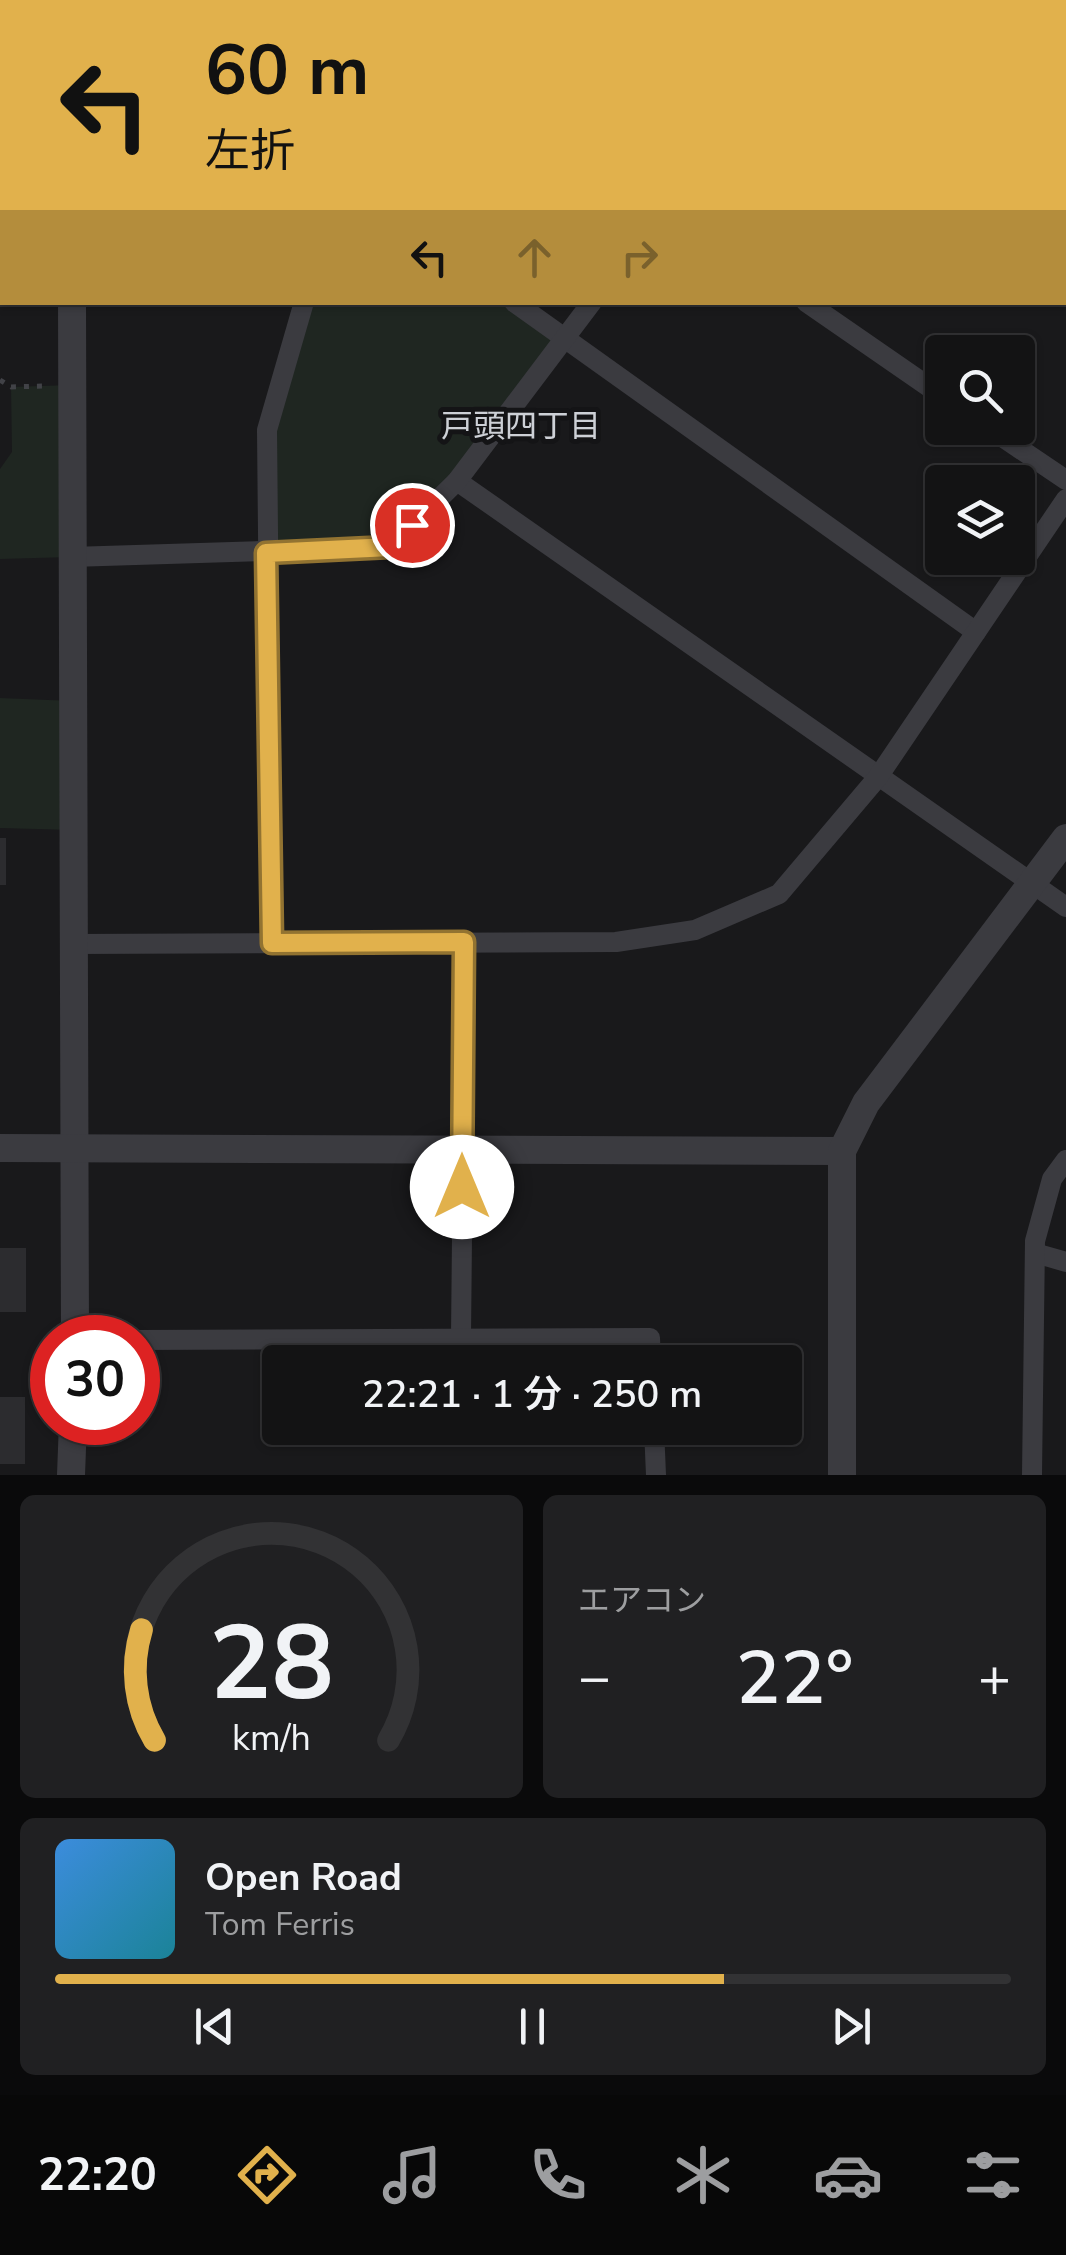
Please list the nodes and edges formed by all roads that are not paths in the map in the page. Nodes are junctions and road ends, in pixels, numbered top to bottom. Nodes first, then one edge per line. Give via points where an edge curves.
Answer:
1 (72, 305) edge
2 (303, 305) edge
3 (518, 305) edge
4 (590, 305) edge
5 (810, 305) edge
6 (567, 339) junction
7 (925, 384) edge
8 (1014, 445) edge
9 (1066, 480) edge
10 (457, 481) junction
11 (1066, 499) edge
12 (266, 553) junction
13 (72, 557) junction
14 (976, 632) junction
15 (878, 777) junction
16 (1066, 838) edge
17 (1034, 884) junction
18 (1066, 907) edge
19 (464, 942) junction
20 (272, 943) junction
21 (74, 944) junction
22 (0, 1148) edge
23 (75, 1148) junction
24 (463, 1150) junction
25 (842, 1151) junction
26 (1066, 1160) edge
27 (1035, 1253) junction
28 (1066, 1262) edge
29 (75, 1315) edge
30 (462, 1336) junction
31 (160, 1340) edge
32 (650, 1345) edge
33 (72, 1445) edge
34 (655, 1445) edge
35 (71, 1475) edge
36 (656, 1475) edge
37 (842, 1475) edge
38 (1032, 1475) edge

1 - 13 street
2 - 12 street via 267,430
3 - 6 street
4 - 6 street
5 - 7 street
6 - 10 street
6 - 14 street
8 - 9 street
10 - 12 street via 390,547
10 - 15 street
11 - 14 street
12 - 13 street
12 - 20 street
13 - 21 street
14 - 15 street
15 - 17 street
15 - 19 street via 779,894 694,930 616,942
16 - 17 street
17 - 18 street
17 - 25 street via 866,1103
19 - 20 street
19 - 24 street
20 - 21 street
21 - 23 street
22 - 23 street
23 - 24 street
23 - 29 street
24 - 25 street
24 - 30 street
25 - 37 street
26 - 27 street via 1043,1204
27 - 28 street
27 - 38 street
30 - 31 street
30 - 32 street via 650,1338
33 - 35 street
34 - 36 street

